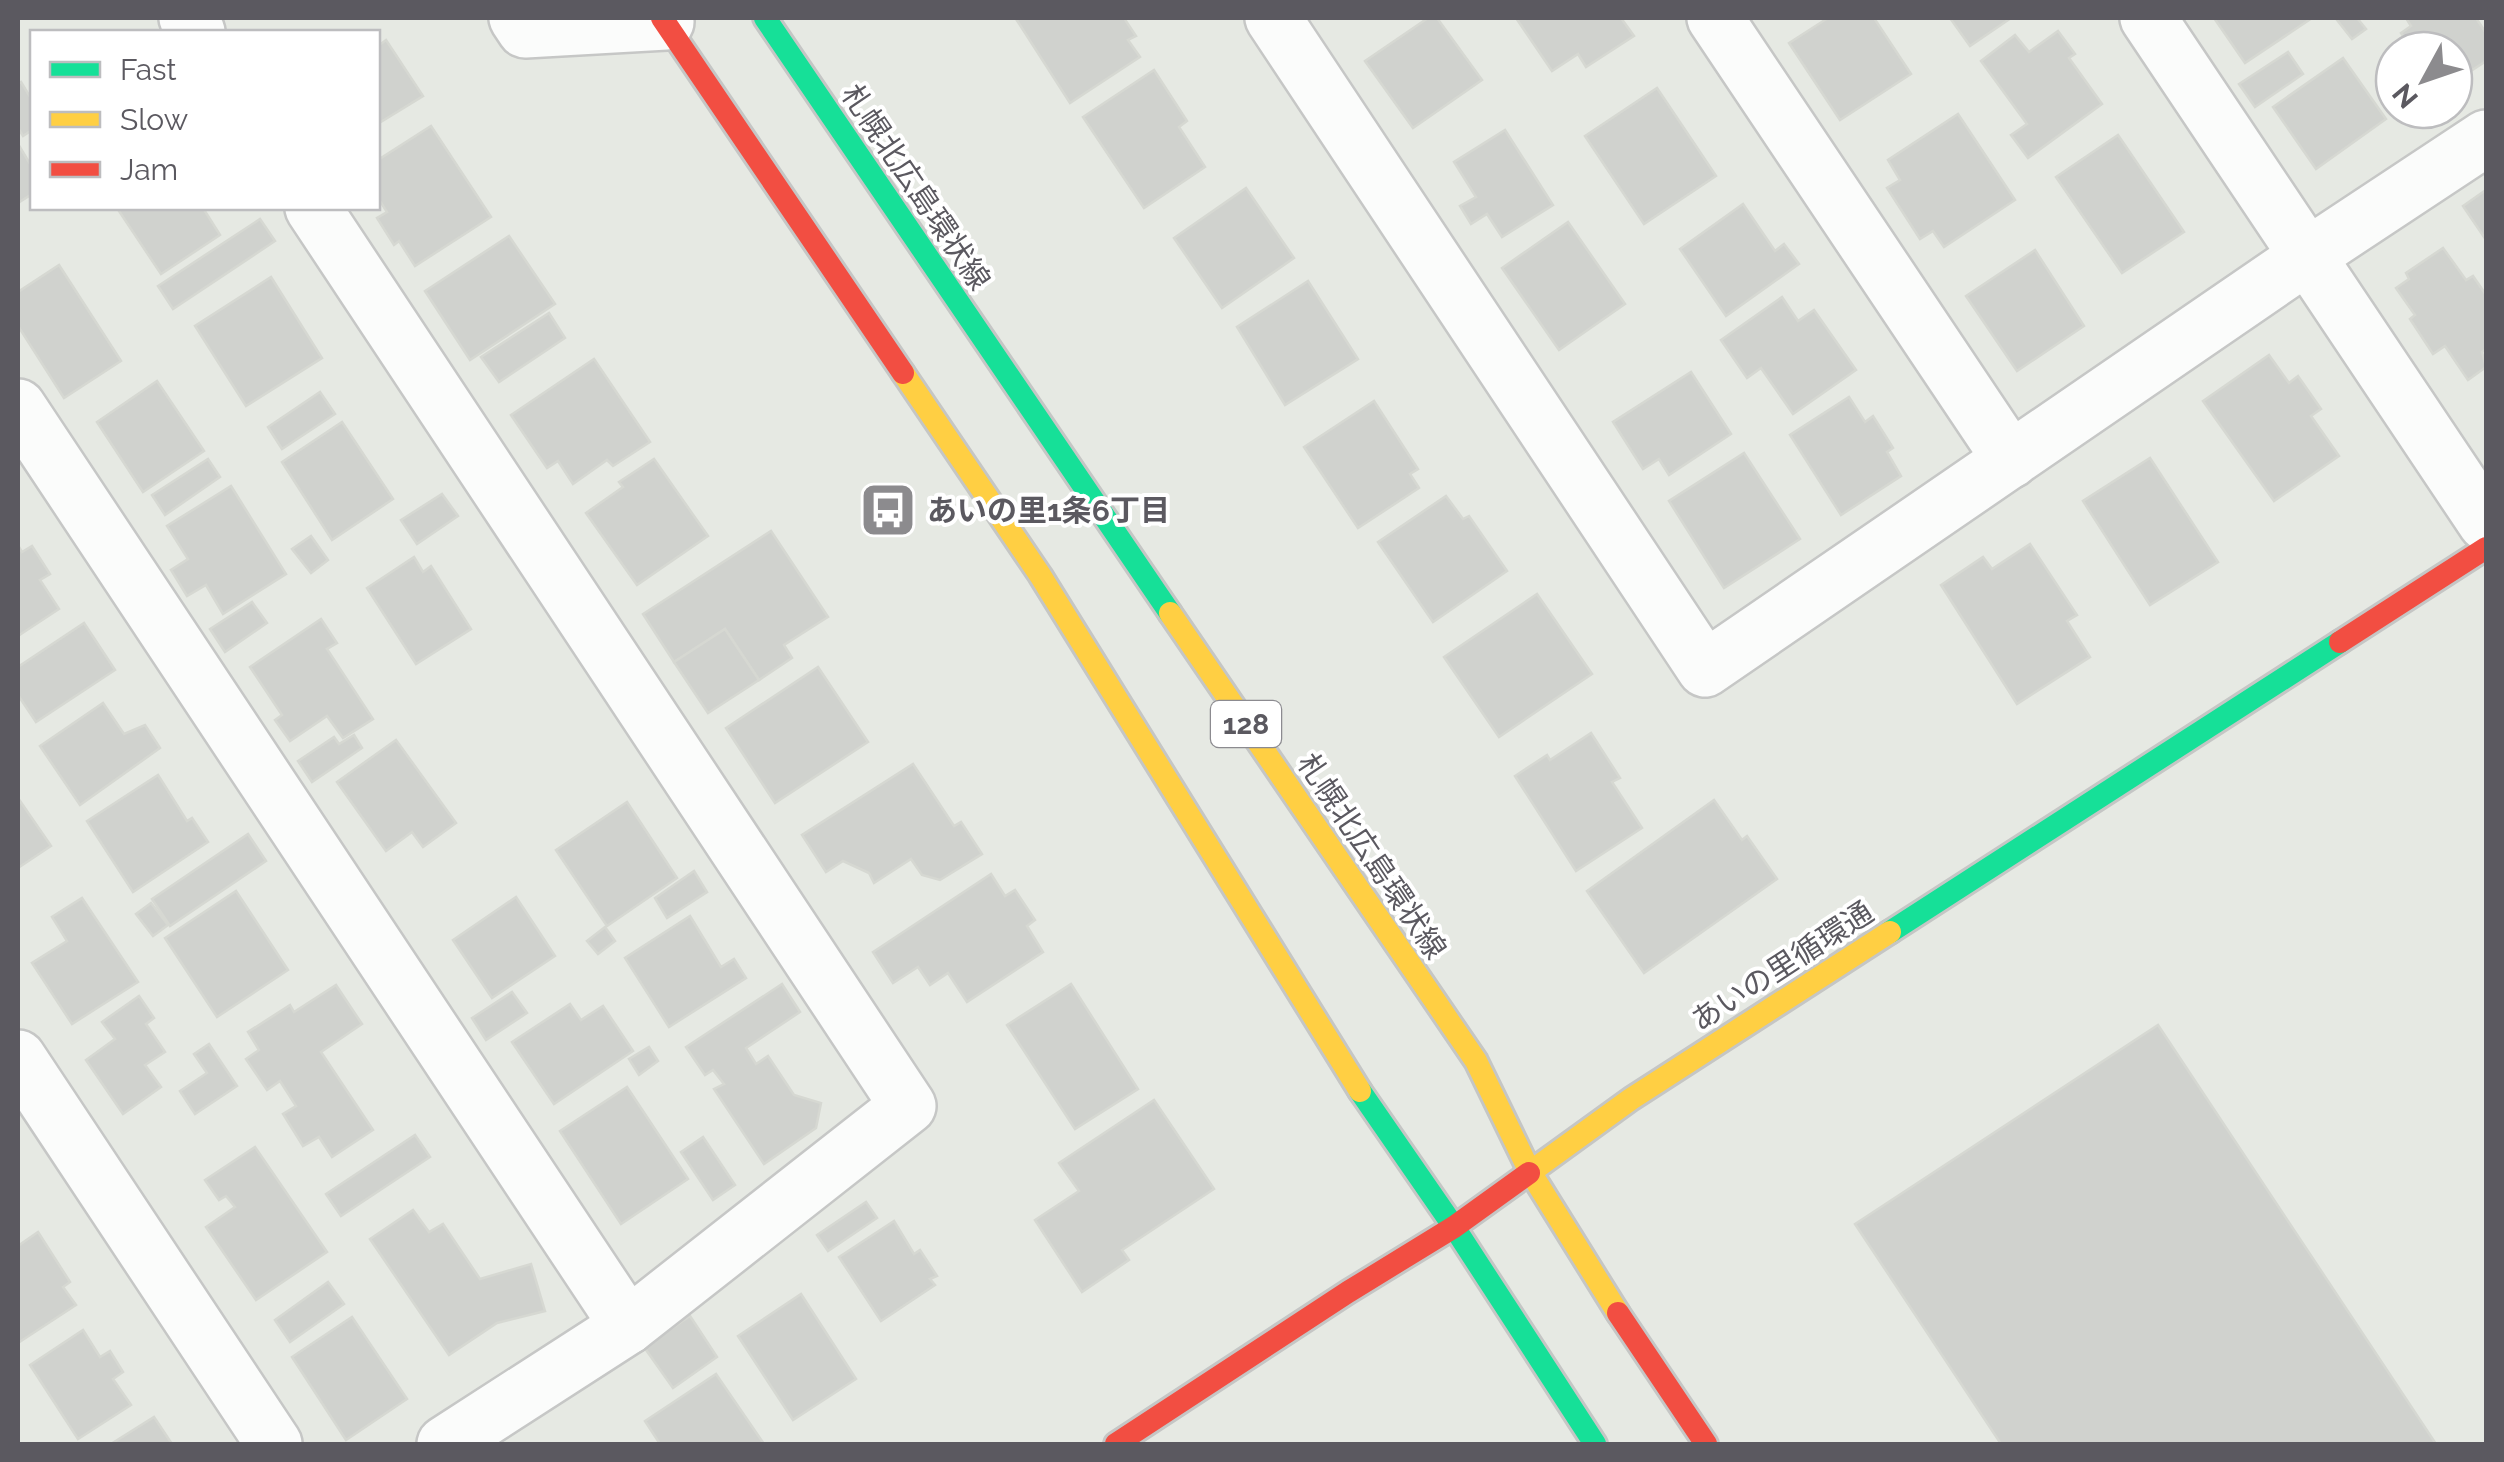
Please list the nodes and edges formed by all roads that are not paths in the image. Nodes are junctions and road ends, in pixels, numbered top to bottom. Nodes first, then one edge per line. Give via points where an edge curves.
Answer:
1 (517, 18) edge
2 (765, 18) edge
3 (1273, 18) edge
4 (1715, 18) edge
5 (2148, 18) edge
6 (664, 20) edge
7 (2486, 138) edge
8 (314, 210) edge
9 (2306, 257) junction
10 (18, 407) edge
11 (2011, 460) junction
12 (2486, 522) edge
13 (2486, 548) edge
14 (18, 1058) edge
15 (1529, 1170) junction
16 (1454, 1228) junction
17 (628, 1326) junction
18 (274, 1444) edge
19 (445, 1444) edge
20 (1116, 1444) edge
21 (1596, 1444) edge
22 (1706, 1444) edge

1 - 6 street via 525,30
2 - 15 main road, 札幌北広島環状線 / 128 via 1476,1061
3 - 11 street via 1705,669
4 - 11 street
5 - 9 street
6 - 16 main road via 1040,575 1376,1116
7 - 9 street
8 - 17 street via 908,1106
9 - 11 street
9 - 12 street
10 - 17 street
13 - 15 main road, あいの里循環通 via 1630,1098
14 - 18 street
15 - 16 main road, あいの里循環通
15 - 22 main road, 札幌北広島環状線 / 128
16 - 20 main road, あいの里循環通
16 - 21 main road
17 - 19 street

